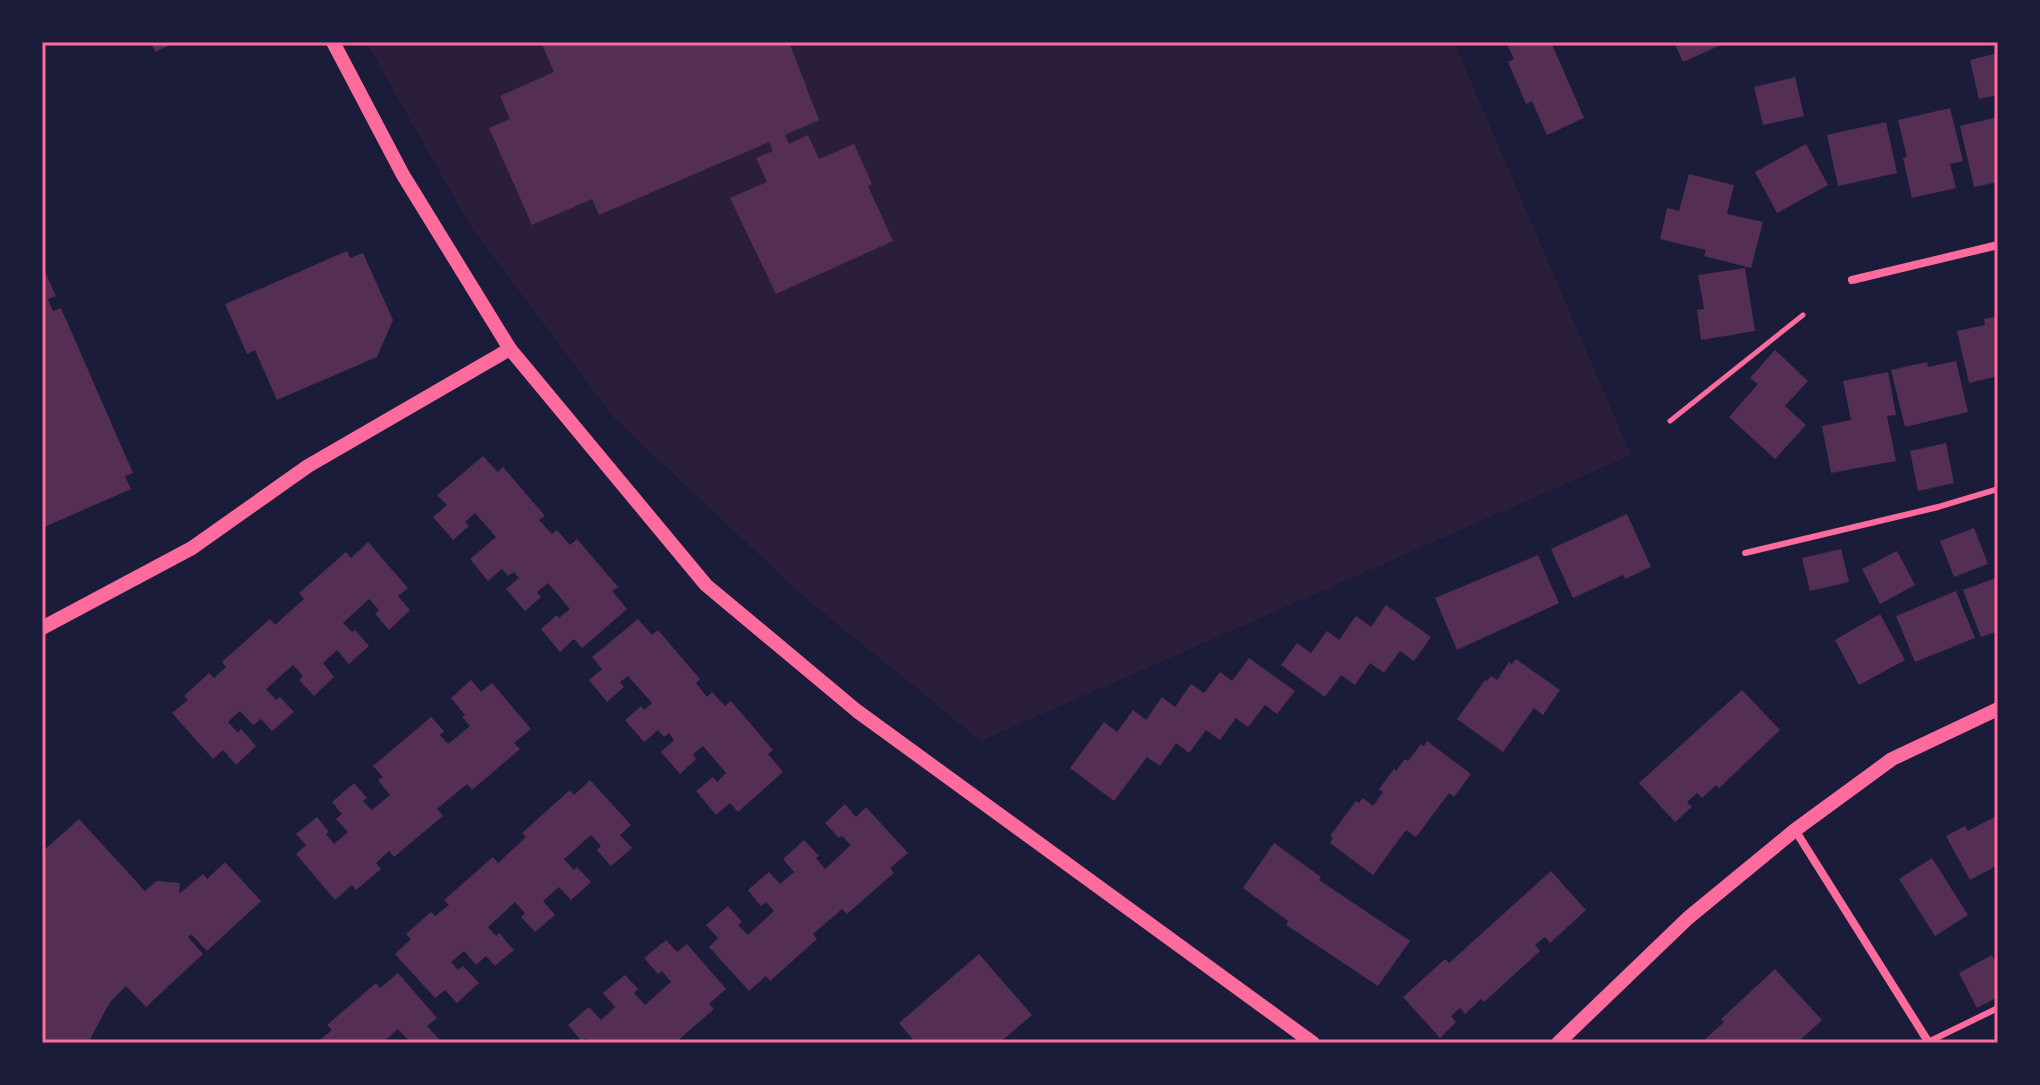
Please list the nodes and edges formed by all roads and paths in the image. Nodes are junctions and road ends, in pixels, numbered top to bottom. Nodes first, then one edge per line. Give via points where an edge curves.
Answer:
1 (333, 42) edge
2 (1998, 245) edge
3 (1852, 280) dead end
4 (1803, 315) dead end
5 (510, 349) junction
6 (1670, 421) dead end
7 (1998, 489) edge
8 (1745, 553) dead end
9 (42, 628) edge
10 (1998, 709) edge
11 (1795, 830) junction
12 (1998, 1008) edge
13 (1313, 1043) edge
14 (1558, 1043) edge
15 (1928, 1043) edge

1 - 5 street via 403,175
2 - 3 street
4 - 6 path
5 - 9 street via 308,466 192,548
5 - 13 street via 706,585 857,711
7 - 8 lane
10 - 11 street via 1892,759
11 - 14 street via 1688,918
11 - 15 street
12 - 15 lane

